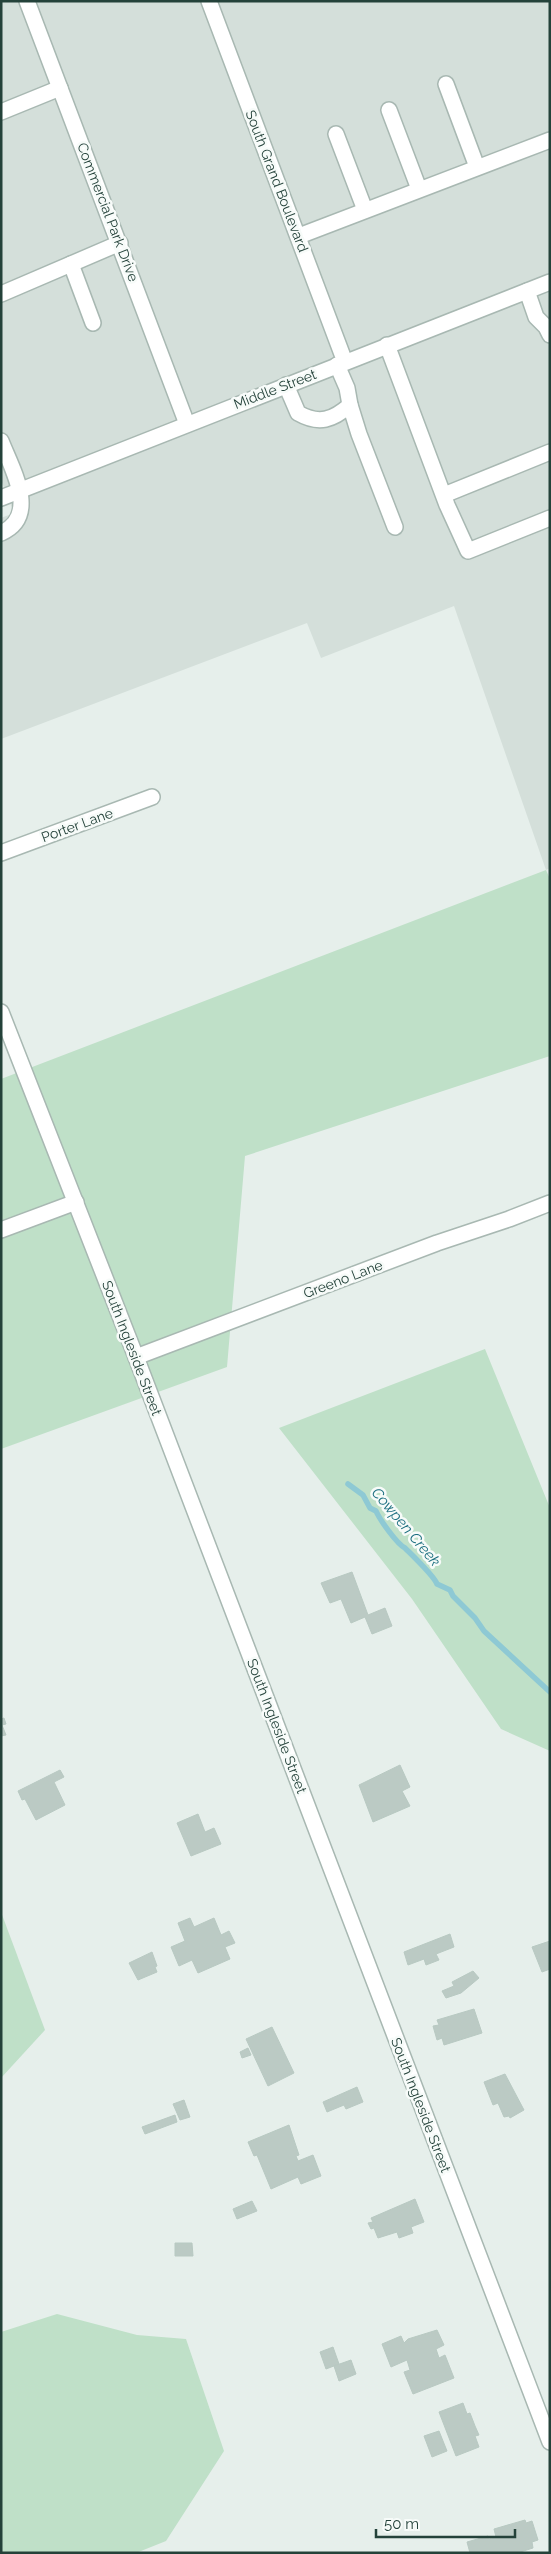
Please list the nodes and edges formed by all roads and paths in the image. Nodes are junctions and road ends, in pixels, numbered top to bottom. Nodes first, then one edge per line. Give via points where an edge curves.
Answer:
1 (27, 1) edge
2 (209, 1) edge
3 (446, 84) dead end
4 (60, 88) junction
5 (389, 110) dead end
6 (1, 112) edge
7 (336, 134) dead end
8 (550, 140) edge
9 (476, 167) junction
10 (419, 189) junction
11 (365, 210) junction
12 (298, 236) junction
13 (120, 243) junction
14 (71, 264) junction
15 (550, 282) edge
16 (527, 291) junction
17 (1, 294) edge
18 (93, 322) dead end
19 (550, 334) edge
20 (386, 345) junction
21 (341, 363) junction
22 (286, 385) junction
23 (350, 405) junction
24 (188, 424) junction
25 (1, 441) edge
26 (550, 452) edge
27 (21, 490) junction
28 (444, 495) junction
29 (1, 498) edge
30 (550, 518) edge
31 (394, 527) dead end
32 (1, 533) edge
33 (152, 798) dead end
34 (1, 853) edge
35 (1, 1012) edge
36 (76, 1202) junction
37 (550, 1202) edge
38 (1, 1230) edge
39 (136, 1357) junction
40 (550, 2442) edge

1 - 4 street, Commercial Park Drive
2 - 12 street, South Grand Boulevard
3 - 9 street
4 - 6 street
4 - 13 street, Commercial Park Drive
5 - 10 street
7 - 11 street
8 - 9 street
9 - 10 street
10 - 11 street
11 - 12 street
12 - 21 street, South Grand Boulevard
13 - 14 street
13 - 24 street, Commercial Park Drive
14 - 17 street
14 - 18 street
15 - 16 street, Middle Street
16 - 19 street via 536,317
16 - 20 street, Middle Street
20 - 21 street, Middle Street
20 - 28 street
21 - 22 street, Middle Street
21 - 23 street, South Grand Boulevard
22 - 23 street via 298,413 319,422 336,417
22 - 24 street, Middle Street
23 - 31 street, South Grand Boulevard
24 - 27 street, Middle Street
25 - 27 street
26 - 28 street
27 - 29 street, Middle Street
27 - 32 street via 20,515 11,529
28 - 30 street via 468,551
33 - 34 street, Porter Lane
35 - 36 street, South Ingleside Street
36 - 38 street
36 - 39 street, South Ingleside Street
37 - 39 street, Greeno Lane
39 - 40 street, South Ingleside Street

